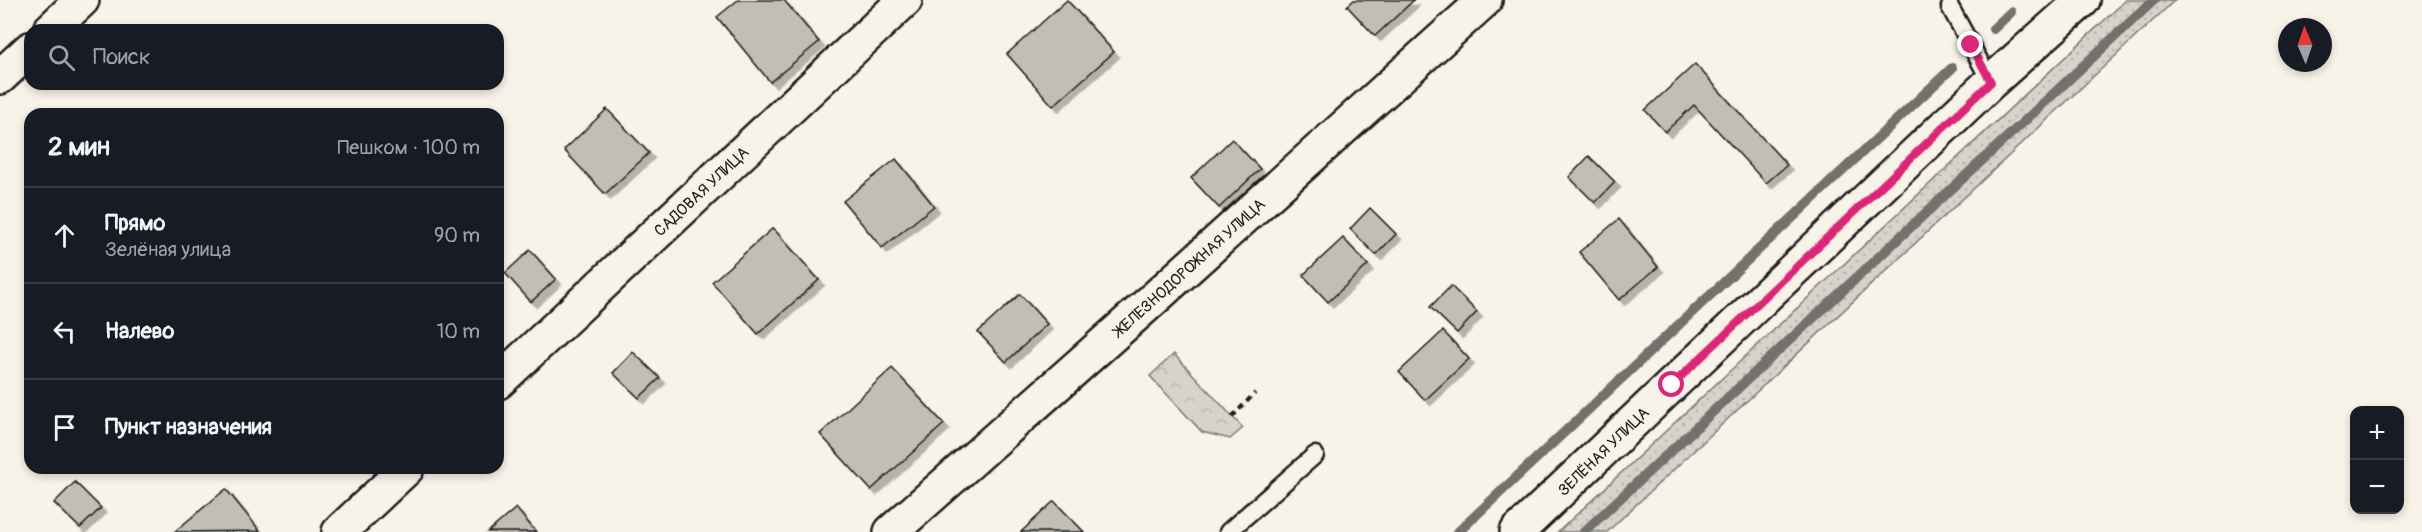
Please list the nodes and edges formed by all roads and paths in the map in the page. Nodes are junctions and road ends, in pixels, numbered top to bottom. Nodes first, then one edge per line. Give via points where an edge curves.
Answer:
1 (82, 0) edge
2 (905, 0) edge
3 (1485, 0) edge
4 (2083, 0) edge
5 (1950, 7) dead end
6 (56, 24) edge
7 (24, 55) edge
8 (0, 77) edge
9 (1991, 82) junction
10 (504, 376) edge
11 (1255, 393) dead end
12 (1232, 417) dead end
13 (1315, 455) dead end
14 (401, 474) edge
15 (339, 532) edge
16 (891, 532) edge
17 (1228, 532) edge
18 (1517, 532) edge

1 - 6 street
2 - 10 street, САДОВАЯ УЛИЦА
3 - 16 street, ЖЕЛЕЗНОДОРОЖНАЯ УЛИЦА
4 - 9 street, ЗЕЛЁНАЯ УЛИЦА
5 - 9 lane
7 - 8 street
9 - 18 street, ЗЕЛЁНАЯ УЛИЦА
11 - 12 path
13 - 17 lane
14 - 15 street

